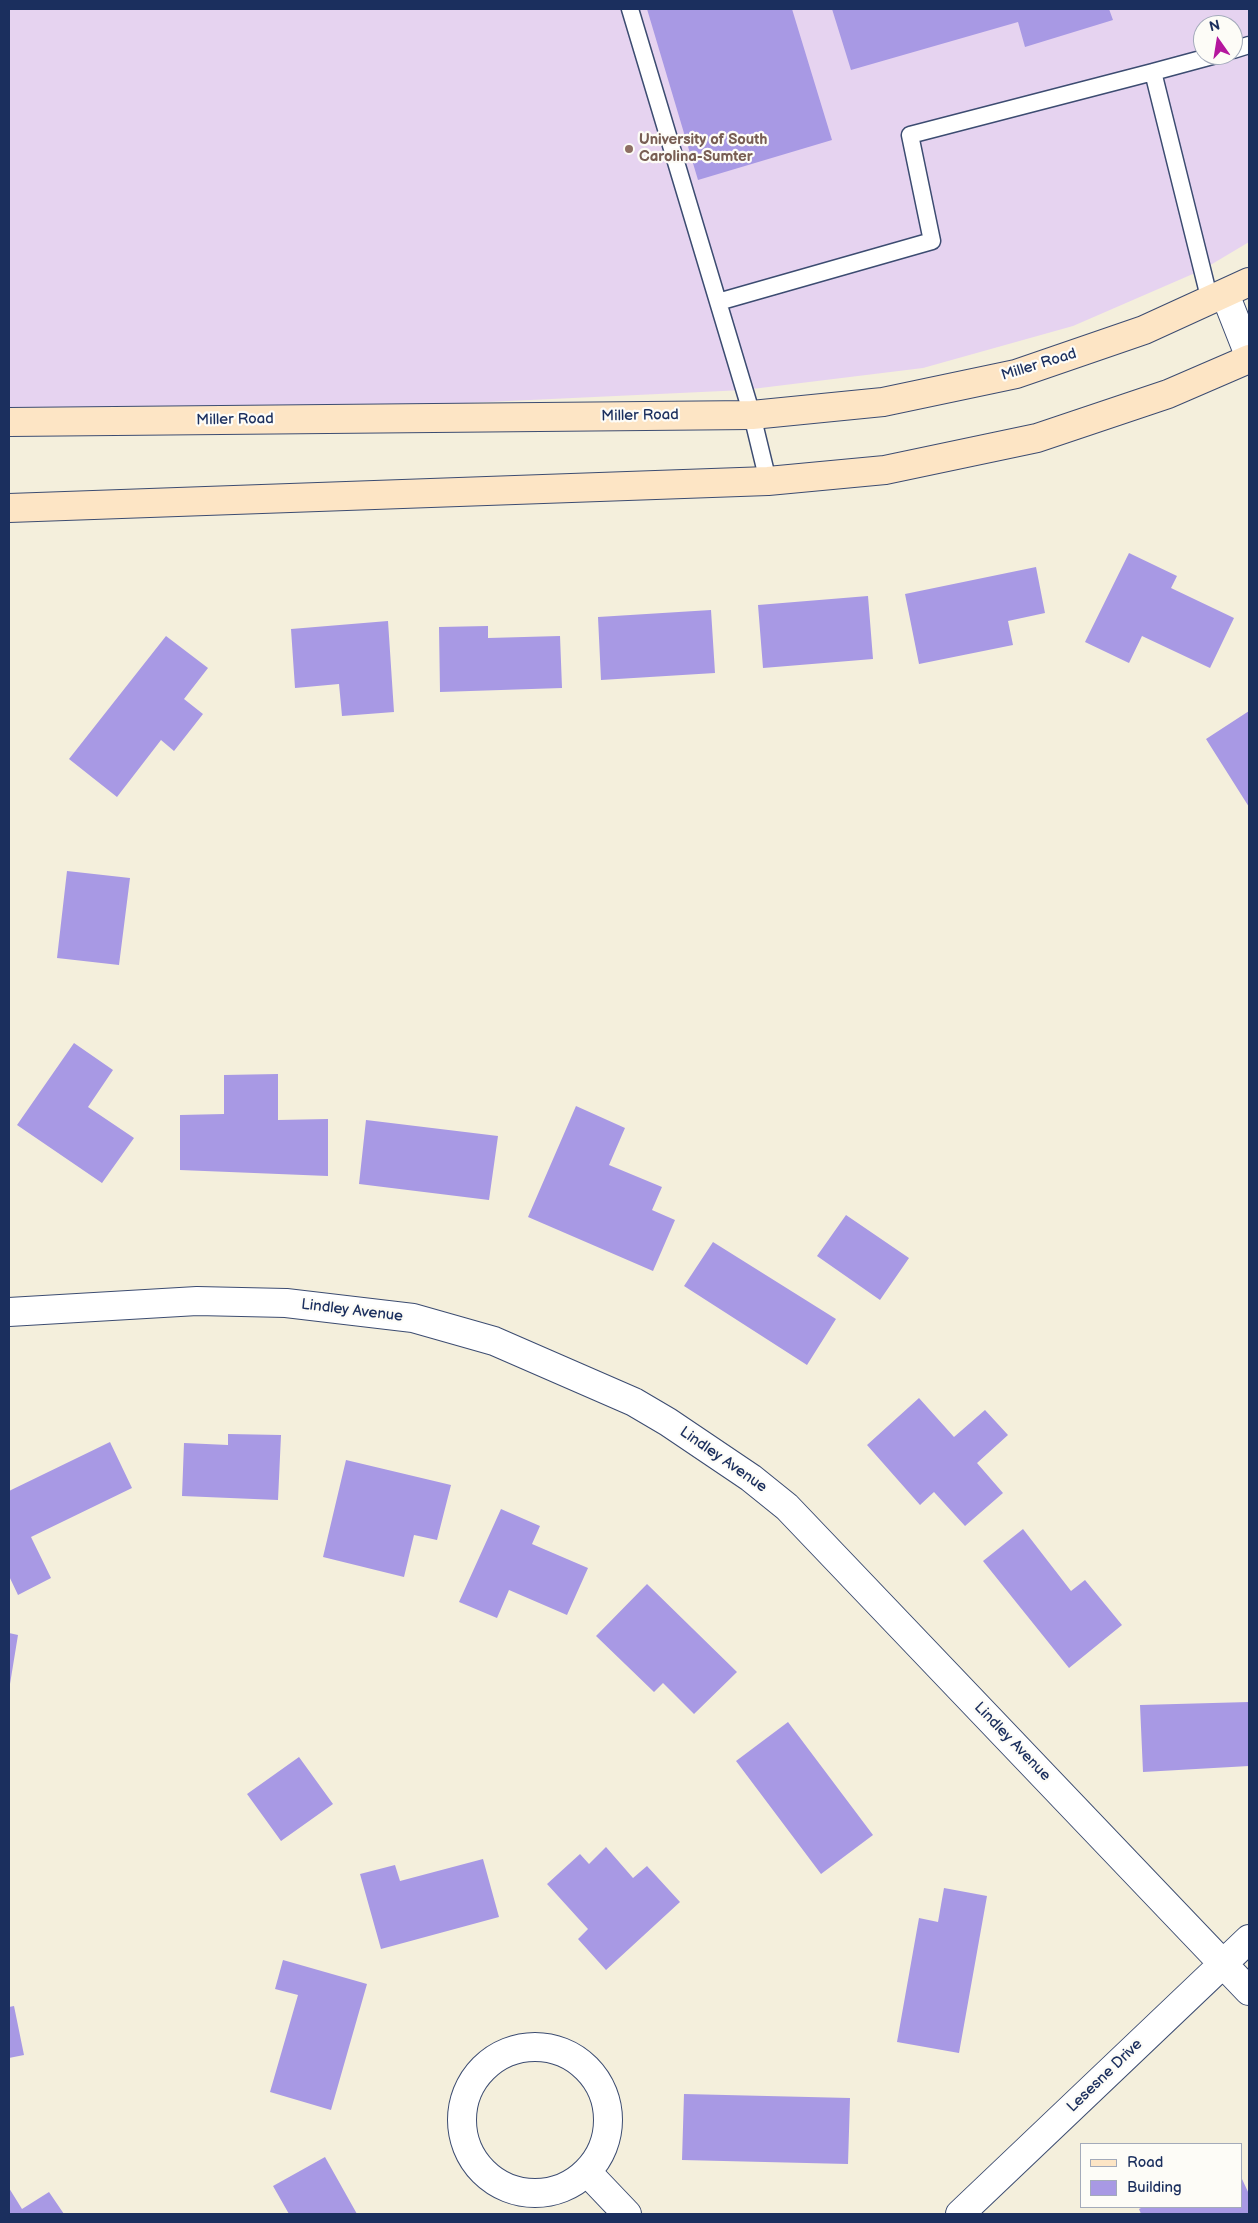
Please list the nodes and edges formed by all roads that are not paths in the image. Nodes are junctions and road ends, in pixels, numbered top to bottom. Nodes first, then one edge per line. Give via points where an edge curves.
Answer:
1 (630, 9) edge
2 (1193, 61) edge
3 (1154, 72) junction
4 (1249, 282) edge
5 (1217, 297) junction
6 (718, 302) junction
7 (1249, 355) edge
8 (1249, 359) edge
9 (752, 415) junction
10 (9, 422) edge
11 (768, 481) junction
12 (9, 508) edge
13 (9, 1312) edge
14 (1249, 1939) edge
15 (1223, 1963) junction
16 (1249, 1991) edge
17 (587, 2172) junction
18 (627, 2214) edge
19 (960, 2214) edge

1 - 6 lane
2 - 3 lane
3 - 5 lane
3 - 6 lane via 910,134 932,241
4 - 5 street, Miller Road
5 - 7 street
5 - 9 street, Miller Road via 1144,330 1016,374 883,402
6 - 9 lane
8 - 11 street via 1168,394 1037,438 885,470
9 - 10 street, Miller Road
9 - 11 lane
11 - 12 street
13 - 15 street, Lindley Avenue via 197,1301 286,1303 413,1318 494,1341 634,1402 750,1478 787,1507
14 - 15 street, Lesesne Drive
15 - 16 street, Lindley Avenue
15 - 19 street, Lesesne Drive
17 - 17 street via 605,2141 608,2114 601,2088 592,2074 563,2052 528,2047 502,2055 481,2071 468,2094 462,2120 470,2154 480,2169 494,2181 527,2193 545,2193 562,2188
17 - 18 street

